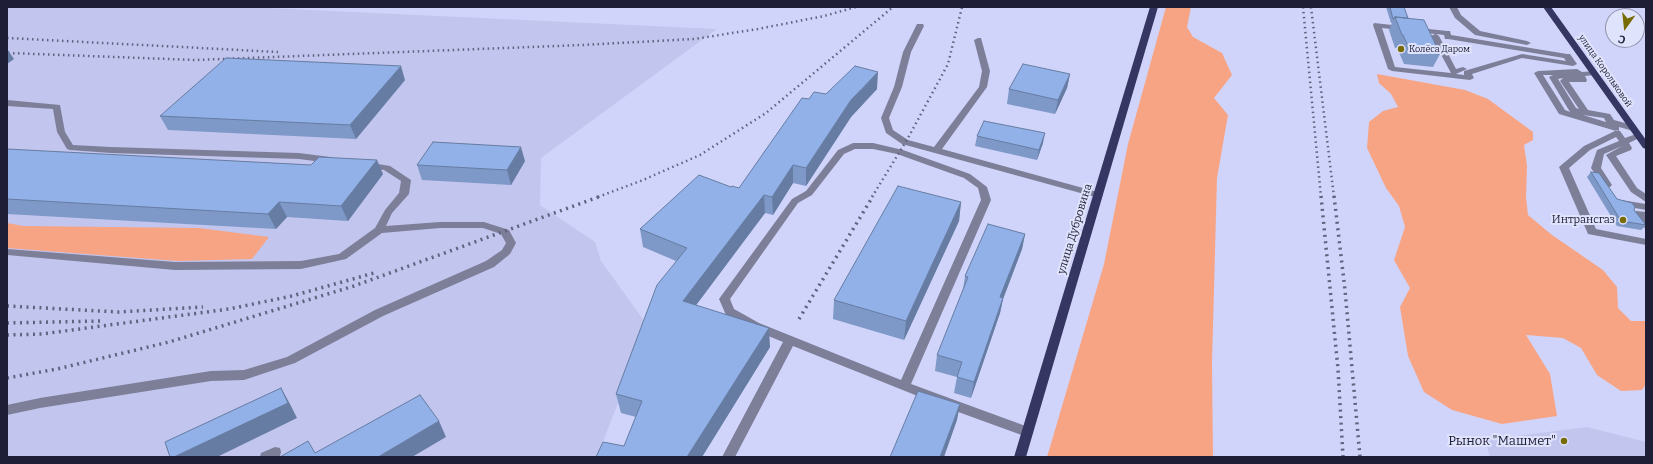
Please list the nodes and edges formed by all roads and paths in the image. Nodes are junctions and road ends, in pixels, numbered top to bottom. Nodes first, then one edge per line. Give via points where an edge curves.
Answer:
1 (1154, 7) edge
2 (1453, 7) edge
3 (1546, 7) edge
4 (920, 26) dead end
5 (978, 40) dead end
6 (1528, 52) junction
7 (1582, 54) junction
8 (1570, 59) junction
9 (1587, 62) junction
10 (1595, 73) junction
11 (1580, 75) junction
12 (7, 103) edge
13 (1611, 121) junction
14 (1633, 128) junction
15 (1639, 136) junction
16 (1624, 142) junction
17 (1646, 146) edge
18 (936, 151) junction
19 (343, 162) edge
20 (358, 164) edge
21 (1098, 195) junction
22 (1646, 199) edge
23 (1646, 207) edge
24 (1646, 215) edge
25 (1646, 225) edge
26 (379, 230) junction
27 (1646, 242) edge
28 (7, 252) edge
29 (790, 340) junction
30 (904, 386) junction
31 (7, 410) edge
32 (1027, 432) junction
33 (728, 457) edge
34 (1020, 457) edge

1 - 21 main road, улица Дубровина
2 - 7 lane via 1458,16 1478,33
3 - 7 main road, улица Корольковой
4 - 18 lane via 907,52 898,87 885,118 889,131 906,142
5 - 18 lane via 986,71 983,87
6 - 6 lane via 1482,44 1435,36 1454,72
6 - 8 lane
7 - 9 main road, улица Корольковой
8 - 8 lane via 1567,56 1448,37 1447,33 1377,25 1392,69 1470,78 1467,73 1522,56 1573,64
8 - 9 lane
9 - 10 main road, улица Корольковой
10 - 11 lane
10 - 14 main road, улица Корольковой
11 - 13 lane via 1553,77 1573,110
11 - 13 lane via 1577,71 1538,73 1562,112 1616,128
12 - 19 lane via 57,107 62,132 70,147 299,156
13 - 14 lane
14 - 15 main road, улица Корольковой
15 - 16 lane
15 - 17 main road, улица Корольковой
16 - 22 lane via 1628,148 1611,155 1634,190
16 - 23 lane via 1600,152 1596,168 1617,202
16 - 27 lane via 1617,133 1587,148 1564,167 1592,232
18 - 21 lane
20 - 26 lane via 387,168 406,180 404,194 388,212
21 - 32 main road, улица Дубровина
24 - 25 lane via 1636,214
26 - 28 lane via 342,256 301,265 175,266
26 - 31 lane via 440,225 484,225 505,232 511,243 506,252 490,264 379,313 291,360 244,375 211,376
29 - 30 lane
29 - 30 lane via 755,326 730,312 724,299 795,201 810,193 840,152 853,146 874,146 907,154 967,176 982,187 986,200
29 - 33 lane
30 - 32 lane
32 - 34 main road, улица Дубровина

